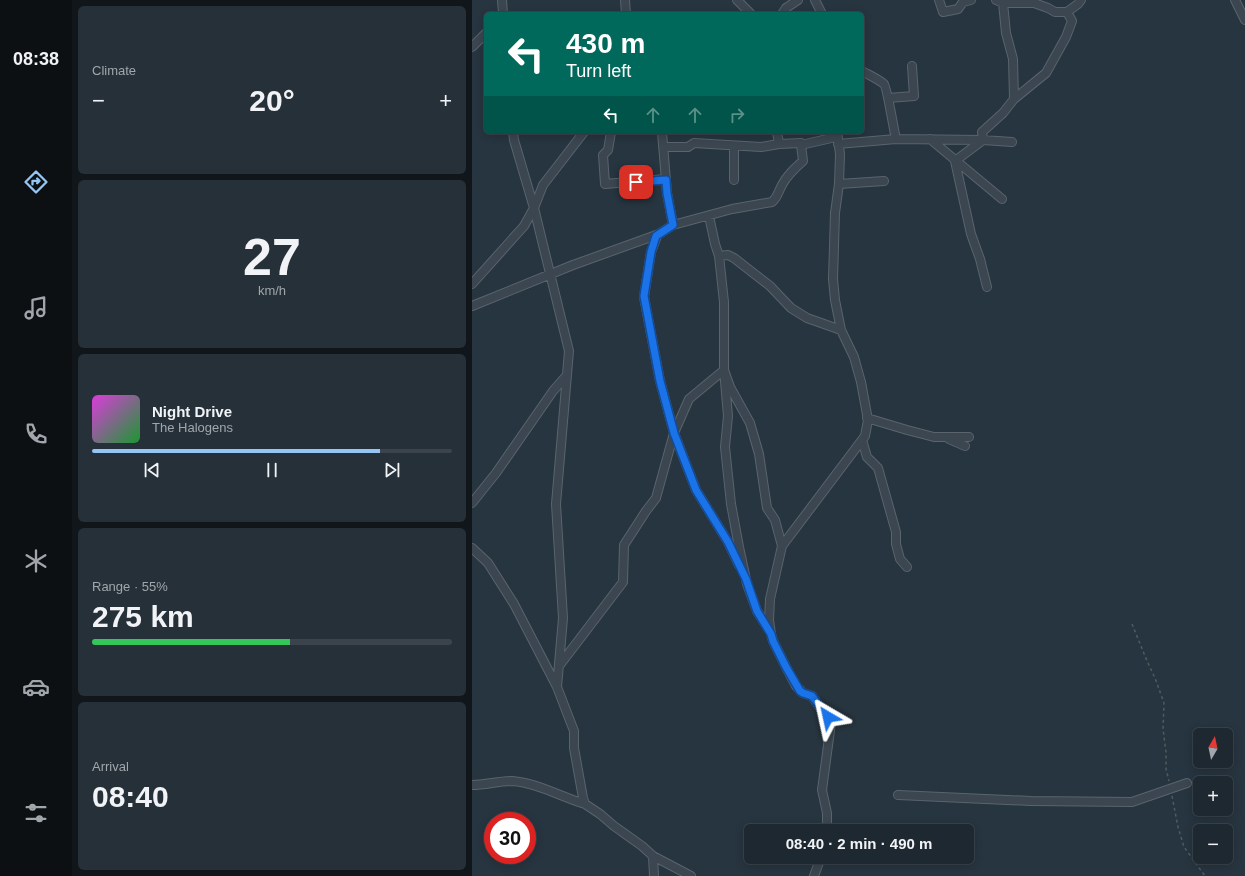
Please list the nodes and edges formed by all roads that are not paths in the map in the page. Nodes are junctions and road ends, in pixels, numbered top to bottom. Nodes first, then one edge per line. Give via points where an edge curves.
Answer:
1 (625, 0) edge
2 (737, 0) edge
3 (798, 0) edge
4 (815, 0) edge
5 (939, 0) edge
6 (1081, 0) edge
7 (1235, 0) edge
8 (966, 1) edge
9 (1000, 2) edge
10 (626, 12) edge
11 (748, 12) edge
12 (783, 12) edge
13 (821, 12) edge
14 (1067, 12) junction
15 (1245, 20) edge
16 (484, 35) edge
17 (472, 47) edge
18 (912, 66) dead end
19 (864, 72) edge
20 (888, 98) junction
21 (1014, 99) junction
22 (513, 134) edge
23 (582, 134) edge
24 (611, 134) edge
25 (662, 134) edge
26 (777, 134) edge
27 (837, 138) edge
28 (896, 139) junction
29 (930, 139) junction
30 (983, 140) junction
31 (1012, 142) dead end
32 (779, 144) junction
33 (801, 145) junction
34 (734, 146) junction
35 (663, 147) junction
36 (955, 161) junction
37 (666, 180) junction
38 (734, 180) dead end
39 (884, 181) dead end
40 (839, 184) junction
41 (1002, 199) dead end
42 (534, 208) junction
43 (709, 216) junction
44 (673, 225) junction
45 (659, 234) junction
46 (719, 256) junction
47 (550, 274) junction
48 (472, 284) edge
49 (987, 288) dead end
50 (472, 306) edge
51 (842, 330) junction
52 (724, 370) junction
53 (567, 375) junction
54 (867, 418) junction
55 (674, 433) junction
56 (944, 437) junction
57 (969, 437) dead end
58 (862, 440) junction
59 (965, 446) dead end
60 (472, 503) edge
61 (782, 546) junction
62 (472, 548) edge
63 (907, 567) dead end
64 (746, 579) junction
65 (771, 634) junction
66 (559, 666) junction
67 (557, 687) junction
68 (1187, 783) dead end
69 (472, 785) edge
70 (898, 795) dead end
71 (585, 804) junction
72 (827, 824) edge
73 (653, 856) junction
74 (818, 864) edge
75 (654, 876) edge
76 (691, 876) edge
77 (814, 876) edge

1 - 10 street
2 - 11 street
3 - 12 street
4 - 13 street
5 - 8 street via 943,12 958,9
6 - 14 street
7 - 15 street
9 - 14 street via 1034,4 1055,12
9 - 21 street via 1013,59
14 - 21 street via 1072,21 1071,25 1054,62 1046,73
16 - 17 street
18 - 20 street via 914,96
19 - 20 street via 885,84
20 - 28 street
21 - 30 street via 982,132
22 - 42 street
23 - 42 street via 543,185
24 - 37 street via 608,150 603,155 605,184
25 - 35 street
26 - 32 street
27 - 28 street
27 - 33 street
27 - 40 street via 840,154
28 - 29 street
29 - 30 street
29 - 36 street
30 - 31 street
30 - 36 street
32 - 33 street
32 - 34 street via 761,147
33 - 43 street via 803,161 794,168 781,186 777,198 772,202
34 - 35 street via 694,143 688,147
34 - 38 street
35 - 37 street
36 - 41 street
36 - 49 street via 971,234
37 - 44 street
39 - 40 street
40 - 51 street via 835,213 833,279
42 - 47 street
42 - 48 street via 524,226
43 - 44 street
43 - 46 street
44 - 45 street
45 - 47 street
45 - 55 street via 651,252 644,296 660,381
46 - 51 street via 728,255 734,258 770,286 791,308 807,318
46 - 52 street via 724,302
47 - 50 street
47 - 53 street via 569,352
51 - 54 street via 854,357
52 - 55 street via 689,399
52 - 61 street via 730,387 750,423 767,508 775,520
52 - 64 street via 728,416 725,447 733,511
53 - 60 street via 552,391 496,473
53 - 66 street via 556,504 563,618
54 - 56 street via 934,437
54 - 58 street via 865,436
55 - 64 street via 696,490 728,542
55 - 66 street via 656,498 624,545 623,582
56 - 57 street
56 - 59 street
58 - 61 street
58 - 63 street via 867,457 878,468 896,532 900,559
61 - 65 street via 770,599
62 - 67 street via 488,563 514,604
64 - 65 street via 757,611
65 - 72 street via 796,686 803,693 812,696 831,723 822,790
66 - 67 street
67 - 71 street via 574,731 574,748
68 - 70 street via 1132,802 1031,801
69 - 71 street via 511,781 545,789
71 - 73 street
73 - 75 street
73 - 76 street
74 - 77 street

